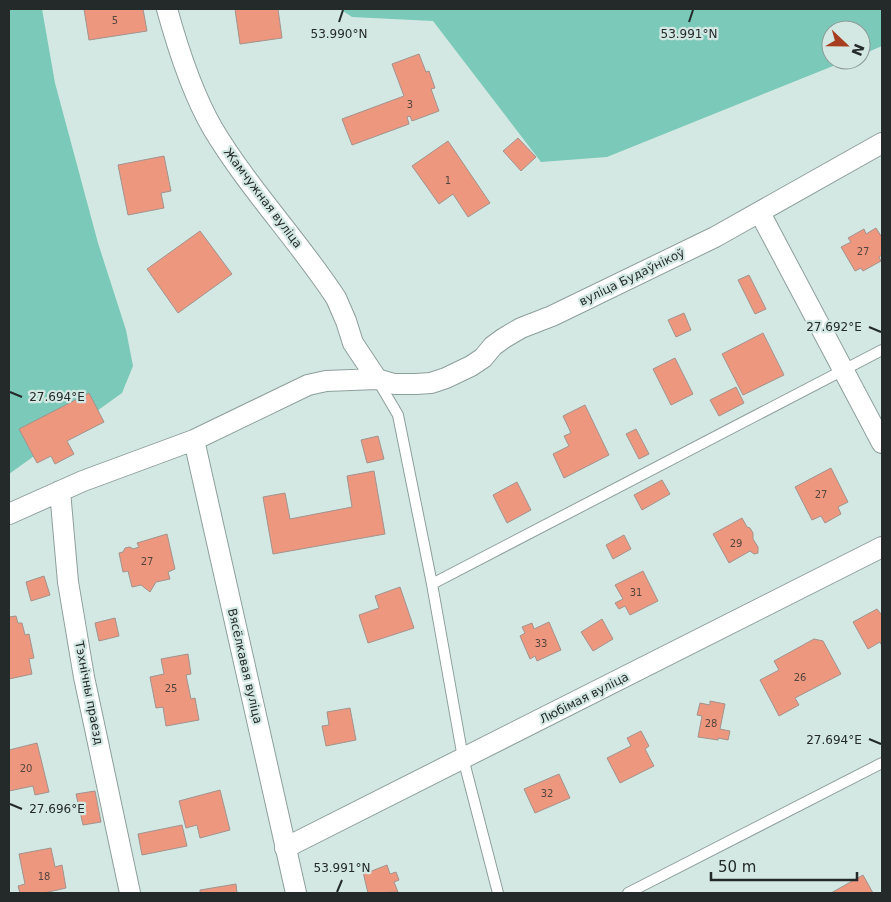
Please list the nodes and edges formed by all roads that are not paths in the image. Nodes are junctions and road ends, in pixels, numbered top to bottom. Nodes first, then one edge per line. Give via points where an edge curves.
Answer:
1 (167, 9) edge
2 (882, 143) edge
3 (760, 213) junction
4 (882, 350) edge
5 (844, 370) junction
6 (377, 379) junction
7 (194, 440) junction
8 (882, 443) edge
9 (60, 492) junction
10 (9, 514) edge
11 (882, 548) edge
12 (432, 584) junction
13 (463, 758) junction
14 (882, 763) edge
15 (285, 848) junction
16 (130, 893) edge
17 (296, 893) edge
18 (498, 893) edge
19 (628, 893) edge

1 - 6 street, Жамчужная вуліца via 198,100 213,128 332,292 353,343
2 - 3 street, вуліца Будаўнікоў
3 - 5 street
3 - 6 street, вуліца Будаўнікоў via 552,316 521,328 459,372 431,383 394,384
4 - 5 lane
5 - 8 street
5 - 12 lane
6 - 7 street, вуліца Будаўнікоў via 308,385
6 - 12 lane via 398,415
7 - 9 street, вуліца Будаўнікоў
7 - 15 street, Вясёлкавая вуліца
9 - 10 street, вуліца Будаўнікоў
9 - 16 street, Тэхнічны праезд via 68,582 84,677
11 - 13 street, Любімая вуліца
12 - 13 lane
13 - 15 street, Любімая вуліца
13 - 18 lane
14 - 19 lane
15 - 17 street, Вясёлкавая вуліца

